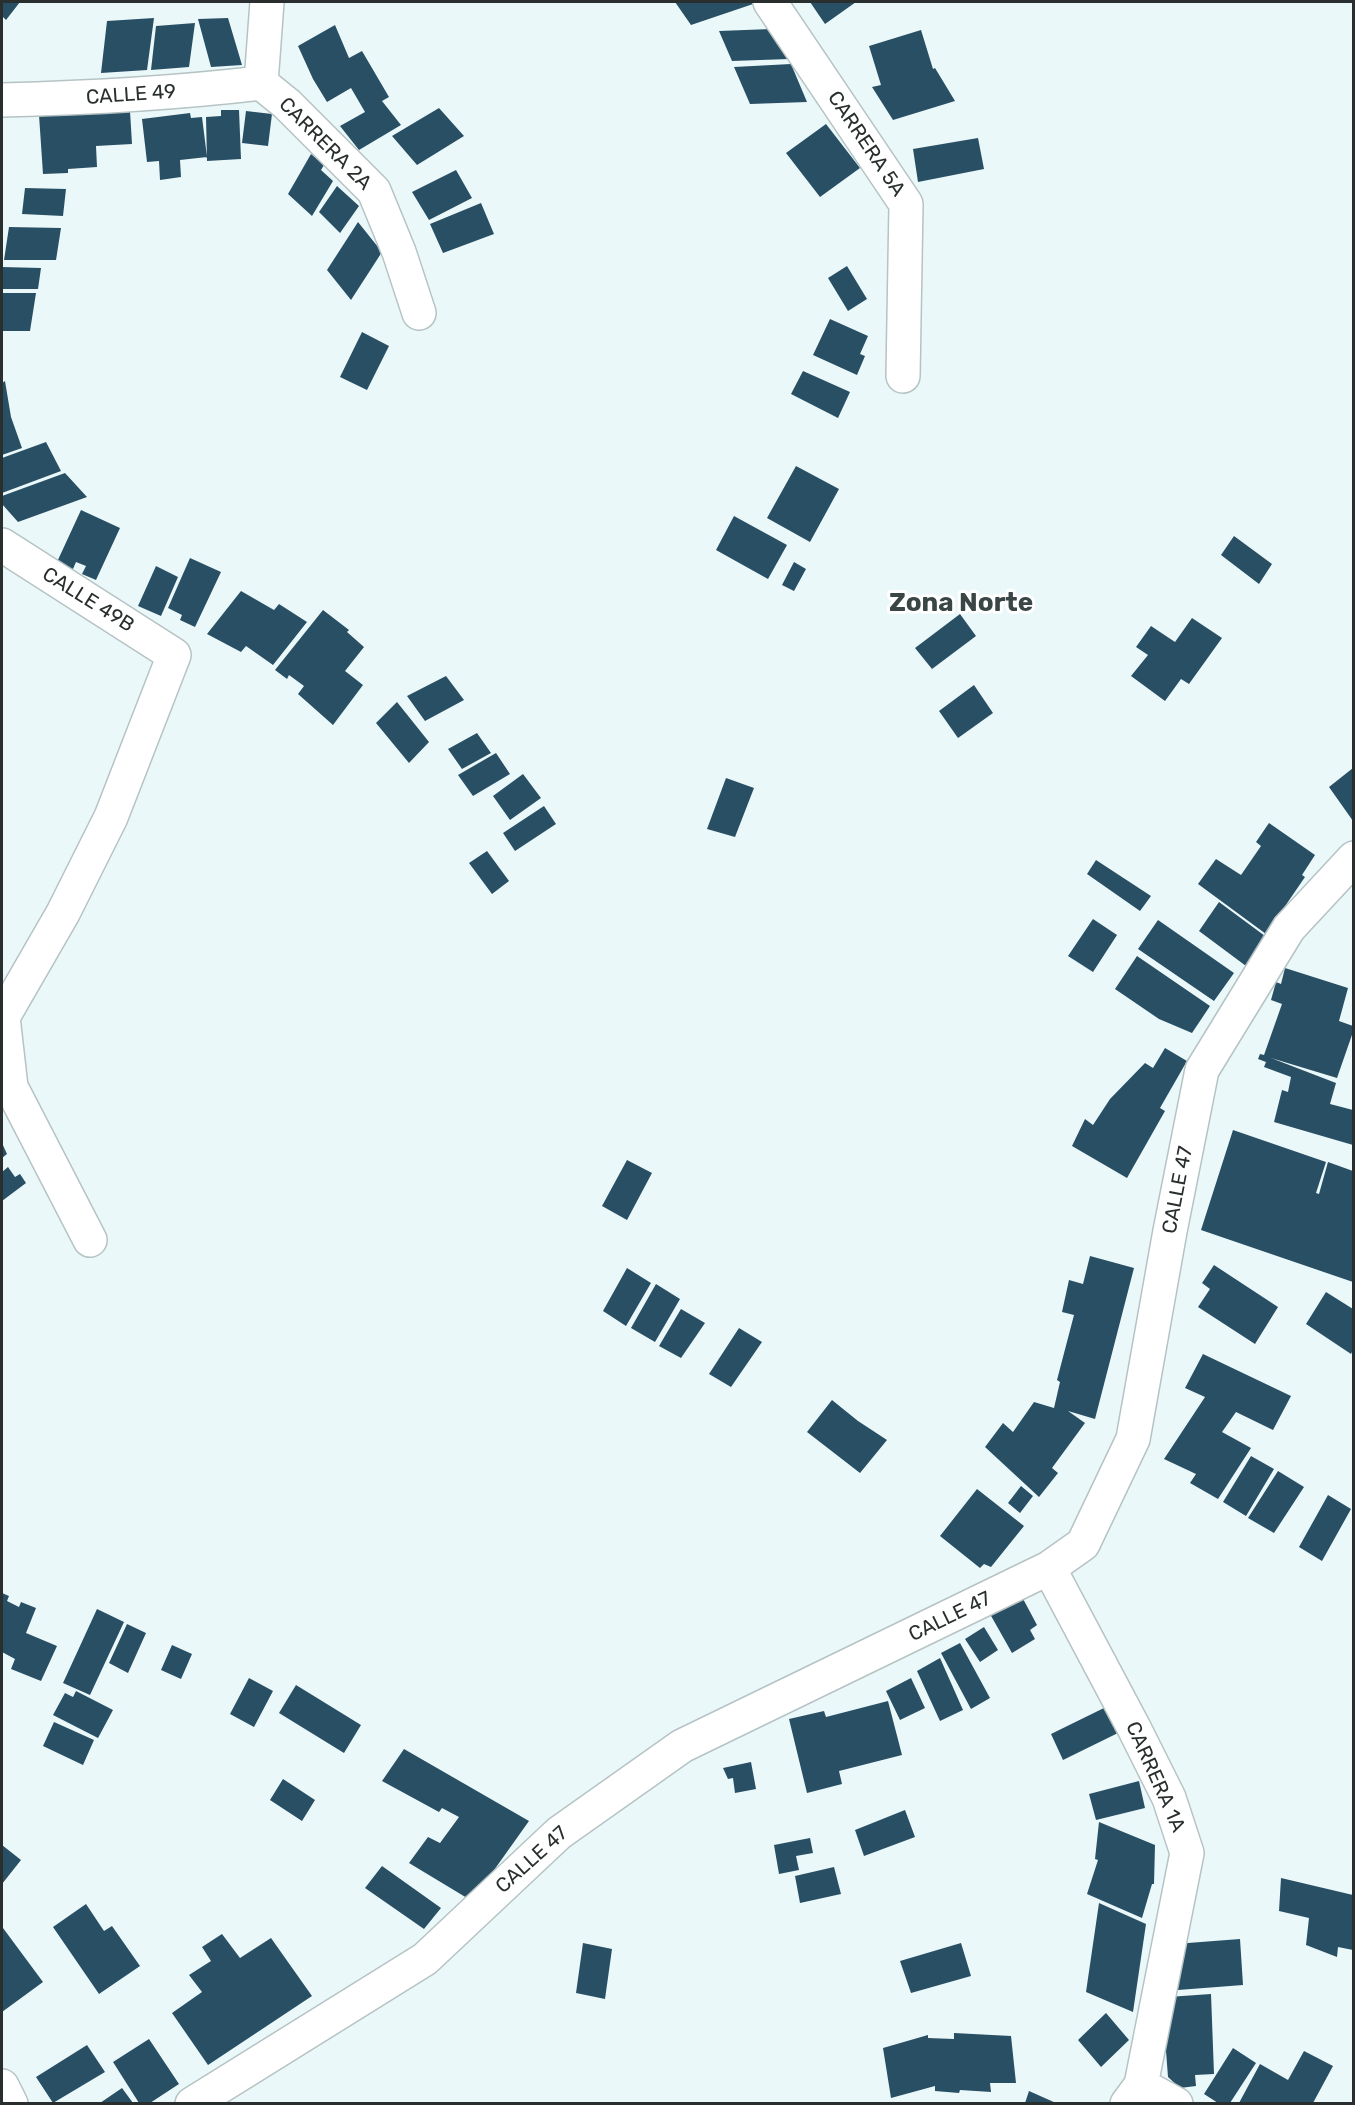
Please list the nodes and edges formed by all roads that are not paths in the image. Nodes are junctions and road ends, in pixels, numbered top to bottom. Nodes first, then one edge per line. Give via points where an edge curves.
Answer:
1 (267, 2) edge
2 (770, 2) edge
3 (261, 83) junction
4 (2, 100) edge
5 (418, 313) dead end
6 (903, 376) dead end
7 (2, 546) edge
8 (1353, 858) edge
9 (90, 1240) dead end
10 (1049, 1568) junction
11 (2, 2086) edge
12 (1134, 2094) edge
13 (11, 2103) edge
14 (192, 2103) edge
15 (1176, 2103) edge

1 - 3 street
2 - 6 street, CARRERA 5A via 906,204
3 - 4 street, CALLE 49 via 120,96
3 - 5 street, CARRERA 2A via 374,191
7 - 9 street, CALLE 49B via 174,655 111,817 63,913 3,1017 11,1087
8 - 10 street, CALLE 47 via 1288,928 1202,1070 1133,1439 1083,1544
10 - 12 street, CARRERA 1A via 1169,1798 1187,1853
10 - 14 street, CALLE 47 via 682,1746 559,1833 425,1959
11 - 13 street
12 - 15 street

